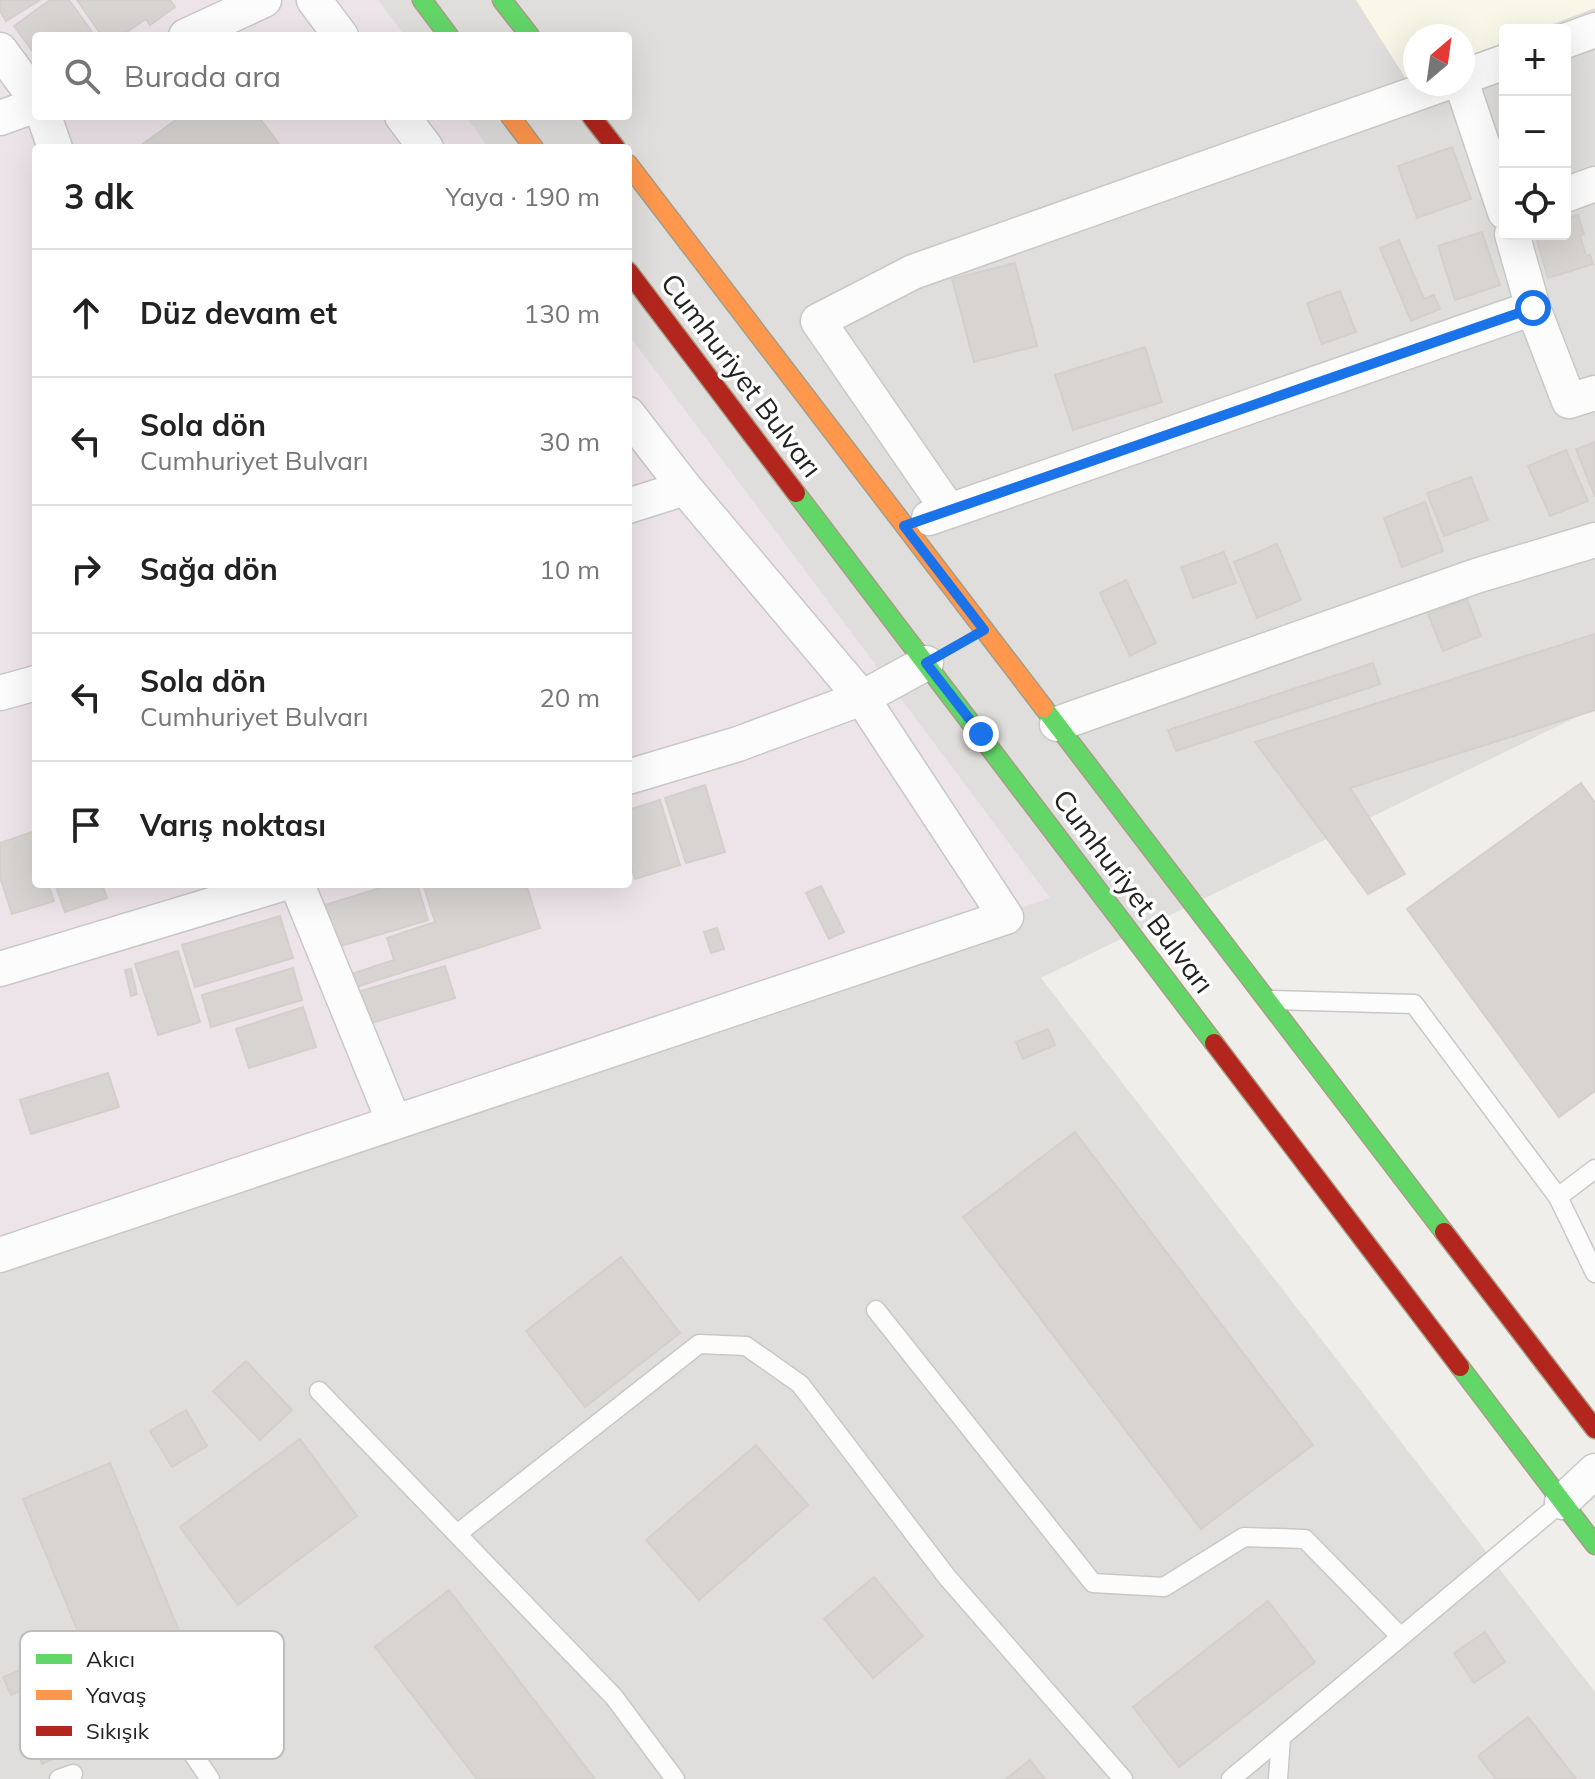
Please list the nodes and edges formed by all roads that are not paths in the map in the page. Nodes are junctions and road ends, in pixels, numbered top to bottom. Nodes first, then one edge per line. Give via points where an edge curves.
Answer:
1 (264, 0) edge
2 (314, 0) edge
3 (422, 0) edge
4 (502, 0) edge
5 (1595, 30) edge
6 (195, 32) edge
7 (338, 32) edge
8 (446, 32) edge
9 (527, 32) edge
10 (1571, 39) edge
11 (0, 50) edge
12 (1499, 64) edge
13 (1475, 73) edge
14 (32, 96) edge
15 (1409, 96) edge
16 (1466, 96) edge
17 (32, 104) edge
18 (0, 118) edge
19 (45, 120) edge
20 (405, 120) edge
21 (513, 120) edge
22 (594, 120) edge
23 (54, 144) edge
24 (423, 144) edge
25 (531, 144) edge
26 (613, 144) edge
27 (632, 169) edge
28 (1595, 184) edge
29 (1571, 193) edge
30 (1499, 194) edge
31 (1514, 240) edge
32 (632, 276) edge
33 (1533, 308) junction
34 (1595, 393) edge
35 (632, 419) edge
36 (685, 488) junction
37 (632, 505) edge
38 (949, 511) junction
39 (904, 526) junction
40 (1595, 540) edge
41 (932, 660) junction
42 (32, 684) edge
43 (0, 693) edge
44 (862, 698) junction
45 (1057, 724) junction
46 (632, 776) edge
47 (268, 888) edge
48 (299, 888) edge
49 (0, 969) edge
50 (1267, 1000) junction
51 (394, 1122) junction
52 (1595, 1169) edge
53 (1558, 1197) junction
54 (0, 1255) edge
55 (1595, 1273) edge
56 (876, 1310) dead end
57 (319, 1391) dead end
58 (1595, 1429) edge
59 (1595, 1471) edge
60 (1562, 1502) junction
61 (457, 1534) junction
62 (1595, 1545) edge
63 (1400, 1636) junction
64 (1281, 1738) junction
65 (196, 1759) edge
66 (670, 1777) edge
67 (210, 1779) edge
68 (1123, 1779) edge
69 (1231, 1779) edge
70 (1278, 1779) edge

1 - 6 street
2 - 7 street
3 - 8 main road
4 - 9 main road
5 - 10 street
11 - 14 street
12 - 13 street
15 - 38 street via 913,272 818,321
16 - 30 street
17 - 18 street
19 - 23 street
20 - 24 street
21 - 25 main road
22 - 26 main road
27 - 39 main road, Cumhuriyet Bulvarı
28 - 29 street
31 - 33 street
32 - 41 main road, Cumhuriyet Bulvarı
33 - 34 street via 1569,401
33 - 38 street
35 - 36 street
36 - 37 street
36 - 44 street
38 - 39 street
39 - 45 main road, Cumhuriyet Bulvarı via 978,633
40 - 45 street via 1476,576
41 - 44 street
41 - 60 main road, Cumhuriyet Bulvarı
42 - 43 street
44 - 46 street
44 - 51 street via 1006,917
45 - 50 main road, Cumhuriyet Bulvarı
47 - 49 street
48 - 51 street
50 - 53 lane via 1414,1004
50 - 58 main road, Cumhuriyet Bulvarı
51 - 54 street
52 - 53 lane
53 - 55 lane
56 - 63 lane via 1093,1583 1164,1587 1244,1537 1305,1539
57 - 61 lane
59 - 60 street
60 - 62 main road, Cumhuriyet Bulvarı
60 - 63 lane
61 - 66 lane via 614,1697
61 - 68 lane via 699,1344 746,1346 800,1384 947,1577
63 - 64 lane
64 - 69 lane
64 - 70 lane
65 - 67 lane

